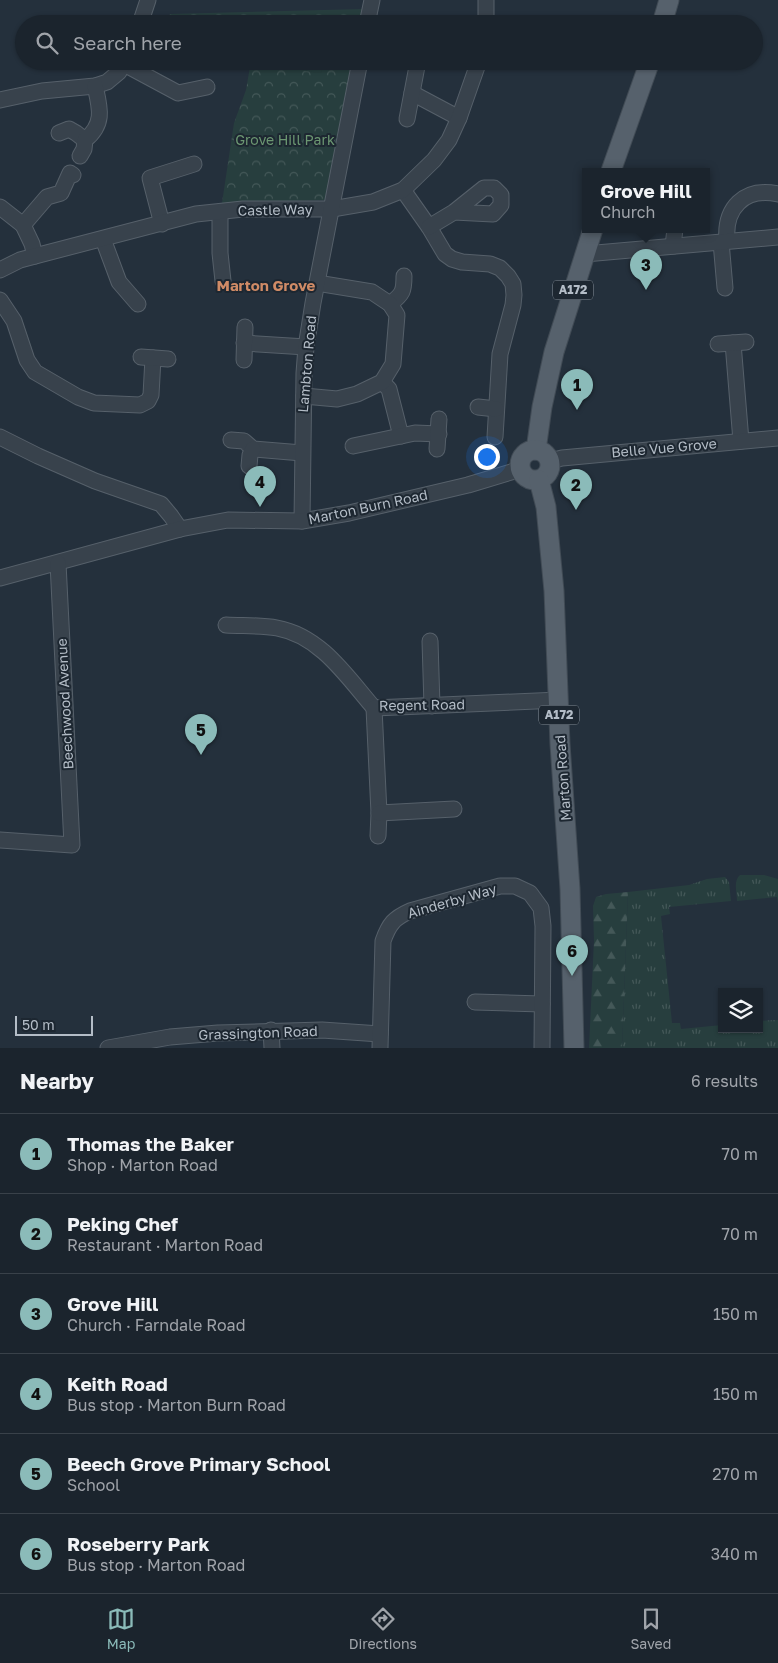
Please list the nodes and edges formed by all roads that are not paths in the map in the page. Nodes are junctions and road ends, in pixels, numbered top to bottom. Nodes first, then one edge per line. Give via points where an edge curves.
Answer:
1 (148, 0) edge
2 (372, 0) edge
3 (486, 0) edge
4 (669, 0) edge
5 (143, 15) edge
6 (369, 15) edge
7 (486, 15) edge
8 (665, 15) edge
9 (120, 70) edge
10 (139, 70) edge
11 (358, 70) edge
12 (416, 70) edge
13 (475, 70) edge
14 (647, 70) edge
15 (95, 86) junction
16 (207, 87) dead end
17 (412, 94) junction
18 (0, 100) edge
19 (459, 118) junction
20 (407, 119) dead end
21 (59, 133) dead end
22 (84, 140) junction
23 (80, 156) dead end
24 (194, 164) dead end
25 (612, 168) edge
26 (73, 175) dead end
27 (403, 190) junction
28 (778, 194) edge
29 (0, 207) edge
30 (332, 209) junction
31 (220, 212) junction
32 (454, 212) dead end
33 (162, 224) junction
34 (23, 225) junction
35 (429, 227) junction
36 (592, 233) edge
37 (675, 233) edge
38 (778, 237) edge
39 (103, 239) junction
40 (724, 242) junction
41 (673, 246) junction
42 (585, 254) junction
43 (35, 256) junction
44 (0, 270) edge
45 (404, 276) dead end
46 (223, 281) dead end
47 (317, 283) junction
48 (725, 288) dead end
49 (0, 300) edge
50 (138, 304) dead end
51 (390, 304) junction
52 (245, 327) dead end
53 (244, 343) junction
54 (732, 343) dead end
55 (306, 347) junction
56 (154, 358) dead end
57 (244, 360) dead end
58 (382, 382) junction
59 (304, 396) junction
60 (478, 407) dead end
61 (496, 409) junction
62 (438, 434) dead end
63 (401, 436) junction
64 (0, 437) edge
65 (495, 437) dead end
66 (778, 438) edge
67 (231, 440) dead end
68 (741, 441) junction
69 (353, 446) dead end
70 (253, 449) junction
71 (302, 453) junction
72 (543, 456) junction
73 (249, 466) dead end
74 (520, 468) junction
75 (539, 480) junction
76 (302, 521) junction
77 (180, 530) junction
78 (58, 563) junction
79 (0, 578) edge
80 (226, 625) dead end
81 (430, 641) dead end
82 (559, 700) junction
83 (432, 706) junction
84 (374, 708) junction
85 (454, 809) dead end
86 (379, 813) junction
87 (378, 836) dead end
88 (0, 840) edge
89 (475, 1002) dead end
90 (542, 1004) junction
91 (271, 1030) junction
92 (380, 1041) edge
93 (170, 1043) edge
94 (108, 1048) edge
95 (272, 1048) edge
96 (542, 1048) edge
97 (574, 1048) edge

1 - 5 street
2 - 6 street
3 - 7 street
4 - 8 main road
9 - 15 street via 107,82
10 - 16 street via 178,93
11 - 30 street, Lambton Road
12 - 17 street
13 - 19 street, Castle Way
14 - 25 main road
15 - 18 street via 42,91
15 - 22 street via 101,111 95,129
17 - 19 street
17 - 20 street
19 - 27 street, Castle Way via 449,140 434,160
21 - 22 street via 69,130
22 - 23 street
24 - 33 street via 150,178
26 - 34 street via 70,173 61,193 47,198
27 - 30 street, Castle Way via 373,202
27 - 35 street
28 - 40 street via 752,194 737,204 727,222
29 - 34 street
30 - 31 street, Castle Way
30 - 47 street, Lambton Road
31 - 33 street, Castle Way via 196,214
31 - 46 street
32 - 35 street
33 - 39 street, Castle Way
34 - 43 street
35 - 61 street via 445,254 452,259 500,268 513,284 513,305 500,354
36 - 42 main road, A172
37 - 41 street
38 - 40 street
39 - 43 street, Castle Way
39 - 50 street via 119,282
40 - 41 street
40 - 48 street
41 - 42 street
42 - 72 main road, A172 via 554,352 542,407
43 - 44 street, Castle Way
45 - 51 street via 404,290
47 - 51 street via 372,292
47 - 55 street, Lambton Road
49 - 56 street via 14,320 27,360 35,372 78,397 94,403 140,406 151,395
51 - 58 street via 397,315 393,364
52 - 53 street
53 - 55 street
53 - 57 street
54 - 68 street
55 - 59 street, Lambton Road
58 - 59 street via 337,399
58 - 63 street via 389,389
59 - 71 street, Lambton Road
60 - 61 street
61 - 65 street
62 - 63 street
63 - 69 street via 373,450
64 - 77 street via 95,482 161,504
66 - 68 street, Belle Vue Grove
67 - 70 street via 244,441
68 - 72 street, Belle Vue Grove via 562,458
70 - 71 street
70 - 73 street
71 - 76 street, Lambton Road
72 - 74 main road via 527,452 521,459
72 - 75 main road via 550,471
74 - 75 main road via 525,477
74 - 76 street, Marton Burn Road via 468,485
75 - 82 main road, Marton Road / A172 via 546,507 553,581
76 - 77 street, Marton Burn Road via 228,520
77 - 78 street, Marton Burn Road
78 - 79 street, Marton Burn Road
78 - 88 street, Beechwood Avenue via 72,845
80 - 84 street, Regent Road via 278,628 307,638 328,655
81 - 83 street
82 - 83 street, Regent Road
82 - 97 main road, Marton Road / A172 via 570,889
83 - 84 street, Regent Road
84 - 86 street
85 - 86 street
86 - 87 street
89 - 90 street
90 - 92 street, Ainderby Way via 541,908 530,893 516,886 500,886 410,911 398,917 388,928 384,941
90 - 96 street, Ainderby Way
91 - 92 street, Grassington Road via 322,1030
91 - 93 street, Grassington Road
91 - 95 street
93 - 94 street, Grassington Road

